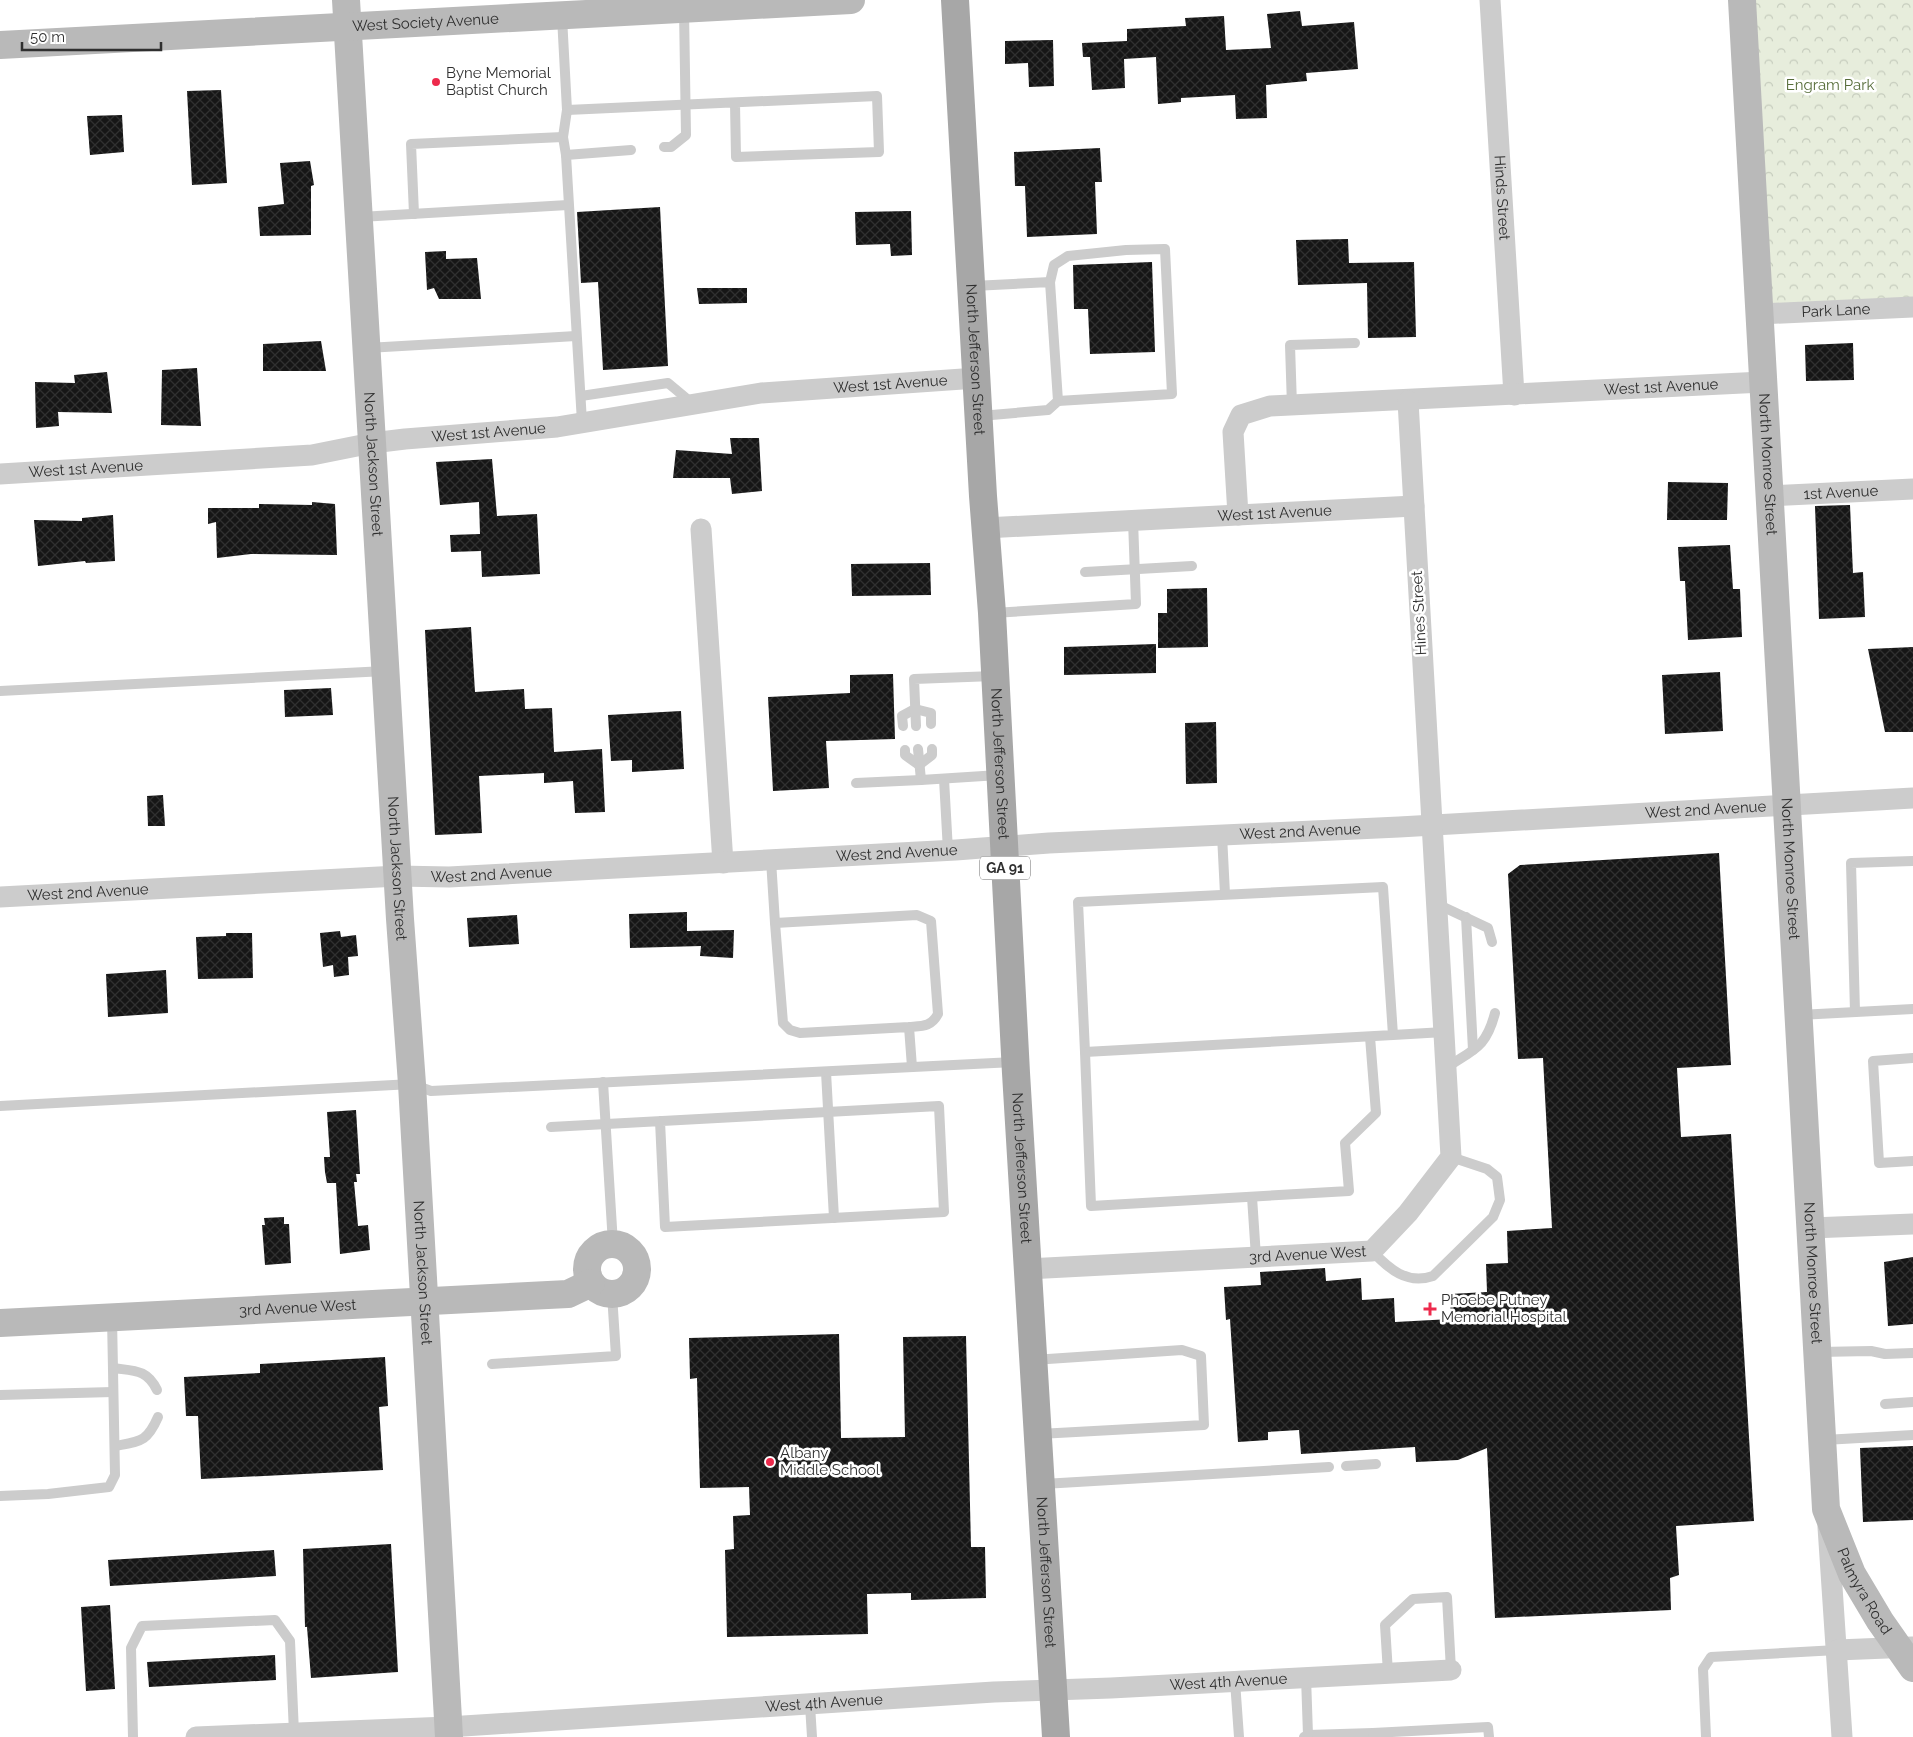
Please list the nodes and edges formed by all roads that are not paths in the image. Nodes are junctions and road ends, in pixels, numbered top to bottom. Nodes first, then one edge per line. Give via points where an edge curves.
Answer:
1 (851, 0) edge
2 (955, 0) edge
3 (1490, 0) edge
4 (1742, 0) edge
5 (684, 9) junction
6 (347, 13) edge
7 (562, 16) junction
8 (0, 45) edge
9 (735, 103) junction
10 (686, 104) junction
11 (567, 110) junction
12 (563, 136) junction
13 (664, 147) dead end
14 (631, 150) dead end
15 (566, 155) junction
16 (568, 204) junction
17 (414, 214) junction
18 (359, 217) junction
19 (1050, 282) junction
20 (972, 286) junction
21 (1913, 307) edge
22 (1760, 314) junction
23 (576, 336) junction
24 (1355, 343) dead end
25 (366, 348) junction
26 (976, 378) junction
27 (1763, 382) junction
28 (1514, 395) junction
29 (581, 396) junction
30 (1058, 400) junction
31 (1408, 401) junction
32 (692, 403) junction
33 (1292, 406) junction
34 (979, 416) junction
35 (582, 422) junction
36 (372, 443) junction
37 (0, 474) edge
38 (1913, 489) edge
39 (1770, 496) junction
40 (1414, 506) junction
41 (1238, 515) junction
42 (1134, 520) junction
43 (986, 528) junction
44 (701, 529) dead end
45 (1192, 566) dead end
46 (1135, 570) junction
47 (1085, 572) dead end
48 (992, 613) junction
49 (386, 671) junction
50 (995, 676) junction
51 (0, 692) edge
52 (914, 709) junction
53 (931, 724) dead end
54 (903, 726) dead end
55 (916, 726) dead end
56 (918, 749) dead end
57 (932, 749) dead end
58 (904, 750) dead end
59 (919, 765) junction
60 (999, 775) junction
61 (944, 779) junction
62 (921, 780) junction
63 (856, 783) dead end
64 (1913, 798) edge
65 (1787, 805) junction
66 (1432, 824) junction
67 (1222, 835) junction
68 (1004, 846) junction
69 (948, 851) junction
70 (771, 860) junction
71 (1913, 861) edge
72 (723, 862) junction
73 (398, 876) junction
74 (1225, 894) junction
75 (0, 897) edge
76 (1436, 904) junction
77 (1466, 917) junction
78 (776, 924) junction
79 (1492, 942) dead end
80 (1913, 1009) edge
81 (1854, 1012) junction
82 (1495, 1013) dead end
83 (1799, 1015) junction
84 (909, 1027) junction
85 (1444, 1032) junction
86 (1393, 1035) junction
87 (1370, 1037) junction
88 (1473, 1050) junction
89 (1085, 1052) junction
90 (1913, 1058) edge
91 (1015, 1062) junction
92 (912, 1068) junction
93 (1446, 1068) junction
94 (826, 1072) junction
95 (603, 1082) junction
96 (412, 1084) junction
97 (0, 1106) edge
98 (828, 1112) junction
99 (660, 1121) junction
100 (605, 1124) junction
101 (551, 1127) dead end
102 (1451, 1157) junction
103 (1913, 1161) edge
104 (1252, 1197) junction
105 (834, 1218) junction
106 (1913, 1224) edge
107 (1811, 1228) junction
108 (613, 1244) junction
109 (1372, 1251) junction
110 (1256, 1257) junction
111 (1028, 1269) junction
112 (602, 1289) junction
113 (424, 1301) junction
114 (112, 1317) junction
115 (0, 1323) edge
116 (1818, 1352) junction
117 (1913, 1353) edge
118 (1033, 1360) junction
119 (492, 1364) dead end
120 (113, 1368) junction
121 (156, 1390) dead end
122 (114, 1392) junction
123 (0, 1395) edge
124 (1913, 1402) edge
125 (1885, 1404) dead end
126 (158, 1417) dead end
127 (1038, 1434) junction
128 (1913, 1435) edge
129 (1823, 1440) junction
130 (115, 1446) junction
131 (1376, 1464) dead end
132 (1346, 1466) dead end
133 (1329, 1468) dead end
134 (1042, 1484) junction
135 (0, 1496) edge
136 (1826, 1509) junction
137 (1837, 1650) junction
138 (1909, 1654) edge
139 (1452, 1670) joint
140 (1388, 1673) junction
141 (1306, 1677) junction
142 (1235, 1681) junction
143 (1054, 1689) junction
144 (810, 1704) junction
145 (448, 1732) edge
146 (294, 1733) junction
147 (1422, 1734) edge
148 (1374, 1735) edge
149 (1306, 1736) edge
150 (133, 1737) edge
151 (196, 1737) edge
152 (812, 1737) edge
153 (1056, 1737) edge
154 (1239, 1737) edge
155 (1489, 1737) edge
156 (1706, 1737) edge
157 (1842, 1737) edge

1 - 5 street, West Society Avenue
2 - 20 main road, North Jefferson Street / GA 91
3 - 28 street, Hinds Street
4 - 22 street, North Monroe Street
5 - 7 street, West Society Avenue
5 - 10 lane
6 - 7 street, West Society Avenue
6 - 8 street, West Society Avenue
6 - 18 street, North Jackson Street
7 - 11 lane
9 - 9 lane via 877,96 879,152 736,157
9 - 10 lane
10 - 11 lane
10 - 13 lane via 686,135 671,147
11 - 12 lane
12 - 15 lane
12 - 17 lane via 410,144
14 - 15 lane
15 - 16 lane
16 - 17 lane
16 - 23 lane
17 - 18 lane
18 - 25 street, North Jackson Street
19 - 20 lane
19 - 30 lane
19 - 30 lane via 1054,265 1068,256 1165,249 1172,394
20 - 26 main road, North Jefferson Street / GA 91
21 - 22 street, Park Lane
22 - 27 street, North Monroe Street
23 - 25 lane
23 - 29 lane
24 - 33 lane via 1290,345
25 - 36 street, North Jackson Street
26 - 32 street, West 1st Avenue via 836,386
26 - 34 main road, North Jefferson Street / GA 91
27 - 28 street, West 1st Avenue
27 - 39 street, North Monroe Street
28 - 31 street, West 1st Avenue
29 - 32 lane via 668,383
29 - 35 lane
30 - 34 lane via 1048,410
31 - 33 street, West 1st Avenue
31 - 40 street, Hines Street
32 - 35 street, West 1st Avenue
33 - 41 street, West 1st Avenue via 1270,406 1241,415 1233,432
34 - 43 main road, North Jefferson Street / GA 91
35 - 36 street, West 1st Avenue via 548,428
36 - 37 street, West 1st Avenue via 312,455
36 - 49 street, North Jackson Street
38 - 39 street, 1st Avenue
39 - 65 street, North Monroe Street
40 - 41 street, West 1st Avenue
40 - 66 street, Hines Street
41 - 42 street, West 1st Avenue
42 - 43 street, West 1st Avenue
42 - 46 lane
43 - 48 main road, North Jefferson Street / GA 91
44 - 72 street
45 - 46 lane
46 - 47 lane
46 - 48 lane via 1136,604
48 - 50 main road, North Jefferson Street / GA 91
49 - 51 lane
49 - 73 street, North Jackson Street
50 - 52 lane via 914,679
50 - 60 main road, North Jefferson Street / GA 91
52 - 53 lane via 931,714
52 - 54 lane via 902,716
52 - 55 lane
56 - 59 lane
57 - 59 lane via 932,755
58 - 59 lane via 905,755
59 - 62 lane
60 - 61 lane
60 - 68 main road, North Jefferson Street / GA 91
61 - 62 lane
61 - 69 lane
62 - 63 lane
64 - 65 street, West 2nd Avenue
65 - 66 street, West 2nd Avenue
65 - 83 street, North Monroe Street
66 - 67 street, West 2nd Avenue
66 - 76 street
67 - 68 street, West 2nd Avenue
67 - 74 lane
68 - 69 street, West 2nd Avenue
68 - 91 main road, North Jefferson Street / GA 91
69 - 70 street, West 2nd Avenue
70 - 72 street, West 2nd Avenue
70 - 78 lane
71 - 81 lane via 1851,863
72 - 73 street, West 2nd Avenue via 449,878
73 - 75 street, West 2nd Avenue
73 - 96 street, North Jackson Street
74 - 86 lane via 1383,887
74 - 89 lane via 1078,902
76 - 77 lane
76 - 85 street
77 - 79 lane via 1488,928
77 - 88 lane
78 - 84 lane via 783,1023 790,1030 800,1033
78 - 84 lane via 917,915 931,921 938,1014 927,1026
80 - 81 lane
81 - 83 lane
82 - 88 lane via 1490,1034
83 - 107 street, North Monroe Street
84 - 92 lane
85 - 86 lane
85 - 93 street
86 - 87 lane
87 - 89 lane
87 - 104 lane via 1376,1113 1346,1143 1349,1191
88 - 93 lane
89 - 104 lane via 1091,1206
90 - 103 lane via 1873,1061 1879,1163
91 - 92 lane
91 - 111 main road, North Jefferson Street / GA 91
92 - 94 lane
93 - 102 street
94 - 95 lane
94 - 98 lane
95 - 96 lane via 430,1090
95 - 100 lane
96 - 97 lane
96 - 113 street, North Jackson Street
98 - 99 lane
98 - 105 lane
98 - 105 lane via 939,1106 944,1212
99 - 100 lane
99 - 105 lane via 665,1227
100 - 101 lane
100 - 108 lane
102 - 109 street, 3rd Avenue West via 1408,1213
102 - 109 lane via 1487,1169 1497,1177 1500,1200 1493,1217 1433,1276 1422,1280 1407,1278 1393,1270
104 - 110 lane
106 - 107 street
107 - 116 street, North Monroe Street
108 - 112 street via 598,1248 587,1268
108 - 112 street via 621,1245 634,1256 637,1273 628,1288
109 - 110 street, 3rd Avenue West
110 - 111 street, 3rd Avenue West
111 - 118 main road, North Jefferson Street / GA 91
112 - 113 street, 3rd Avenue West via 568,1294
112 - 119 lane via 616,1356
113 - 114 street, 3rd Avenue West
113 - 145 street, North Jackson Street
114 - 115 street, 3rd Avenue West
114 - 120 lane
116 - 117 lane
116 - 129 street, North Monroe Street
118 - 127 main road, North Jefferson Street / GA 91
118 - 127 lane via 1182,1350 1200,1356 1204,1424
120 - 121 lane via 141,1372 151,1378
120 - 122 lane
122 - 123 lane
122 - 130 lane
124 - 125 lane
126 - 130 lane via 151,1434 141,1441
127 - 134 main road, North Jefferson Street / GA 91
128 - 129 lane
129 - 136 street, North Monroe Street
130 - 135 lane via 115,1474 109,1487
131 - 132 lane
133 - 134 lane
134 - 143 main road, North Jefferson Street / GA 91
136 - 137 street, North Monroe Street
136 - 138 street, Palmyra Road via 1852,1574 1880,1621
137 - 138 street
137 - 156 lane via 1711,1657 1703,1669
137 - 157 street, North Monroe Street
139 - 140 street, West 4th Avenue
139 - 140 lane via 1447,1597 1413,1599 1385,1625
140 - 141 street, West 4th Avenue
141 - 142 street, West 4th Avenue
141 - 149 lane
142 - 143 street, West 4th Avenue
142 - 154 lane
143 - 144 street, West 4th Avenue
143 - 153 main road, North Jefferson Street / GA 91
144 - 145 street, West 4th Avenue
144 - 152 lane
145 - 146 street, West 4th Avenue
146 - 150 lane via 290,1641 275,1620 142,1626 131,1648
146 - 151 street, West 4th Avenue
147 - 148 lane
147 - 155 lane via 1488,1727
148 - 149 lane

